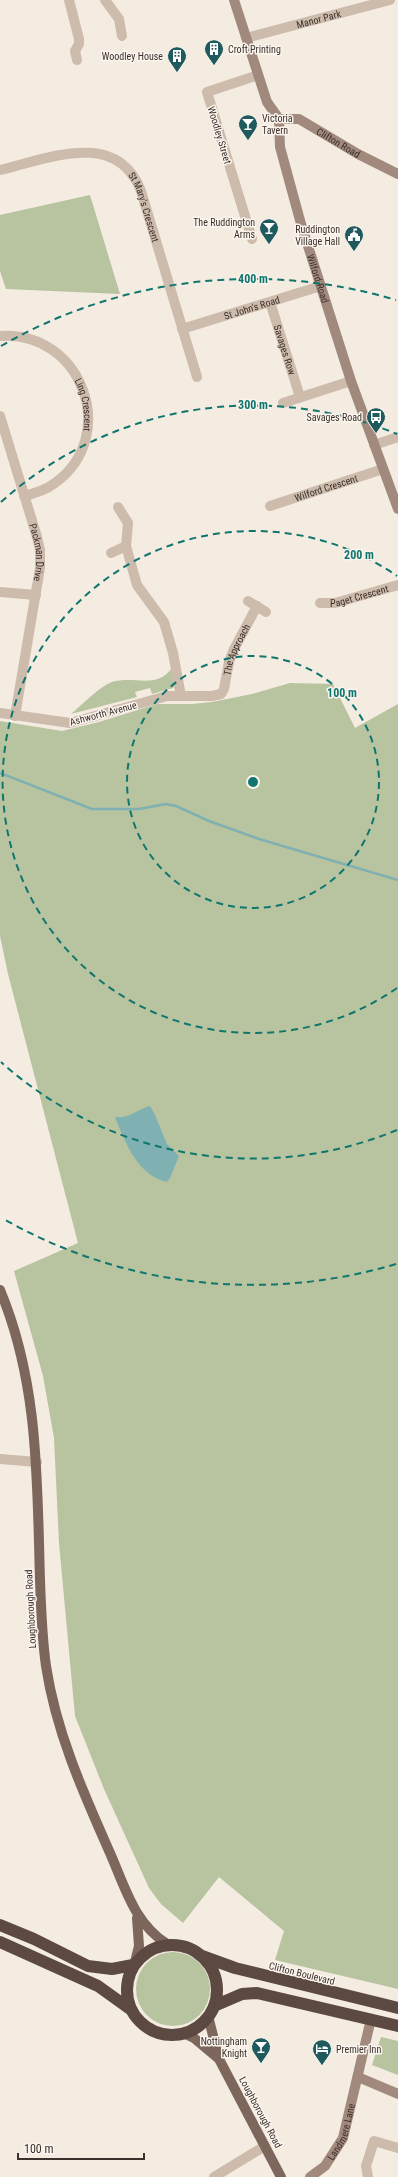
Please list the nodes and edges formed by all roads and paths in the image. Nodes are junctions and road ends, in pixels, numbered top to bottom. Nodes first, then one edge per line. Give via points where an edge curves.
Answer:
1 (69, 0) edge
2 (105, 0) edge
3 (234, 0) edge
4 (390, 0) edge
5 (122, 36) dead end
6 (246, 38) junction
7 (77, 60) dead end
8 (258, 75) junction
9 (279, 119) junction
10 (0, 170) edge
11 (398, 174) edge
12 (248, 234) dead end
13 (321, 286) junction
14 (270, 302) junction
15 (182, 329) junction
16 (0, 336) edge
17 (197, 377) dead end
18 (351, 381) junction
19 (300, 397) junction
20 (283, 403) dead end
21 (0, 419) edge
22 (398, 437) edge
23 (374, 445) junction
24 (383, 469) junction
25 (24, 496) junction
26 (270, 506) dead end
27 (118, 507) dead end
28 (398, 509) edge
29 (126, 546) junction
30 (111, 553) dead end
31 (398, 585) edge
32 (0, 592) edge
33 (36, 595) junction
34 (320, 603) dead end
35 (266, 612) dead end
36 (221, 694) joint
37 (181, 696) junction
38 (0, 713) edge
39 (15, 716) junction
40 (0, 1290) edge
41 (0, 1459) edge
42 (37, 1462) junction
43 (137, 1914) junction
44 (0, 1925) edge
45 (0, 1942) edge
46 (167, 1944) junction
47 (202, 1956) junction
48 (134, 1964) junction
49 (398, 2008) edge
50 (131, 2010) junction
51 (211, 2011) junction
52 (371, 2019) junction
53 (398, 2026) edge
54 (184, 2033) junction
55 (219, 2059) junction
56 (358, 2077) junction
57 (398, 2094) edge
58 (265, 2146) junction
59 (398, 2148) edge
60 (214, 2177) edge
61 (281, 2177) edge
62 (310, 2177) edge
63 (368, 2177) edge

1 - 7 street via 79,41 75,51
2 - 5 street via 124,21
3 - 6 main road
4 - 6 street, Manor Park
6 - 8 main road
8 - 9 main road via 267,102
8 - 12 street, Woodley Street via 207,92
9 - 11 main road, Clifton Road via 299,119
9 - 13 main road, Wilford Road via 281,153
10 - 15 street, St Mary's Crescent via 86,151 104,154 124,166 141,191
13 - 14 street, St John's Road
13 - 18 main road, Wilford Road
14 - 15 street, St John's Road
14 - 19 street, Savages Row
15 - 17 street, St Mary's Crescent
16 - 25 street, Ling Crescent via 26,338 57,353 71,367 84,392 87,407 83,446 74,462 54,484
18 - 19 street
18 - 23 main road, Wilford Road
19 - 20 street
21 - 25 street, Packman Drive
22 - 23 street
23 - 24 main road, Wilford Road
24 - 26 street, Wilford Crescent
24 - 28 main road, Wilford Road
25 - 33 street, Packman Drive via 40,550
27 - 29 street via 128,523
29 - 30 street
29 - 37 street via 138,587 163,619 173,652
31 - 34 street, Paget Crescent via 335,603
32 - 33 street
33 - 39 street, Packman Drive
35 - 36 street, The Approach via 252,604 229,662
36 - 37 street, Ashworth Avenue
37 - 39 street, Ashworth Avenue via 156,698 70,724
38 - 39 street, Ashworth Avenue
40 - 42 main road, Loughborough Road via 15,1330 26,1373
41 - 42 street
42 - 43 main road, Loughborough Road via 42,1626 52,1697 59,1727 77,1777
43 - 46 main road, Loughborough Road via 155,1937
43 - 48 main road, Loughborough Road via 139,1946
44 - 48 highway via 88,1966 112,1969
45 - 50 highway via 98,1986
46 - 47 highway via 186,1946
46 - 48 highway via 146,1952
47 - 49 highway, Clifton Boulevard via 235,1968
47 - 51 highway via 214,1974 217,1984
48 - 50 highway via 126,1987
50 - 54 highway via 144,2026 153,2031 174,2035
51 - 52 highway via 242,1994 257,1993
51 - 54 highway via 194,2029
51 - 55 main road, Loughborough Road
52 - 53 highway
52 - 56 main road, Landmere Lane
54 - 55 main road, Loughborough Road
55 - 58 main road, Loughborough Road
56 - 57 main road
56 - 62 main road, Landmere Lane via 343,2138 325,2166
58 - 60 street
58 - 61 main road, Loughborough Road
59 - 63 street via 374,2141 366,2166

